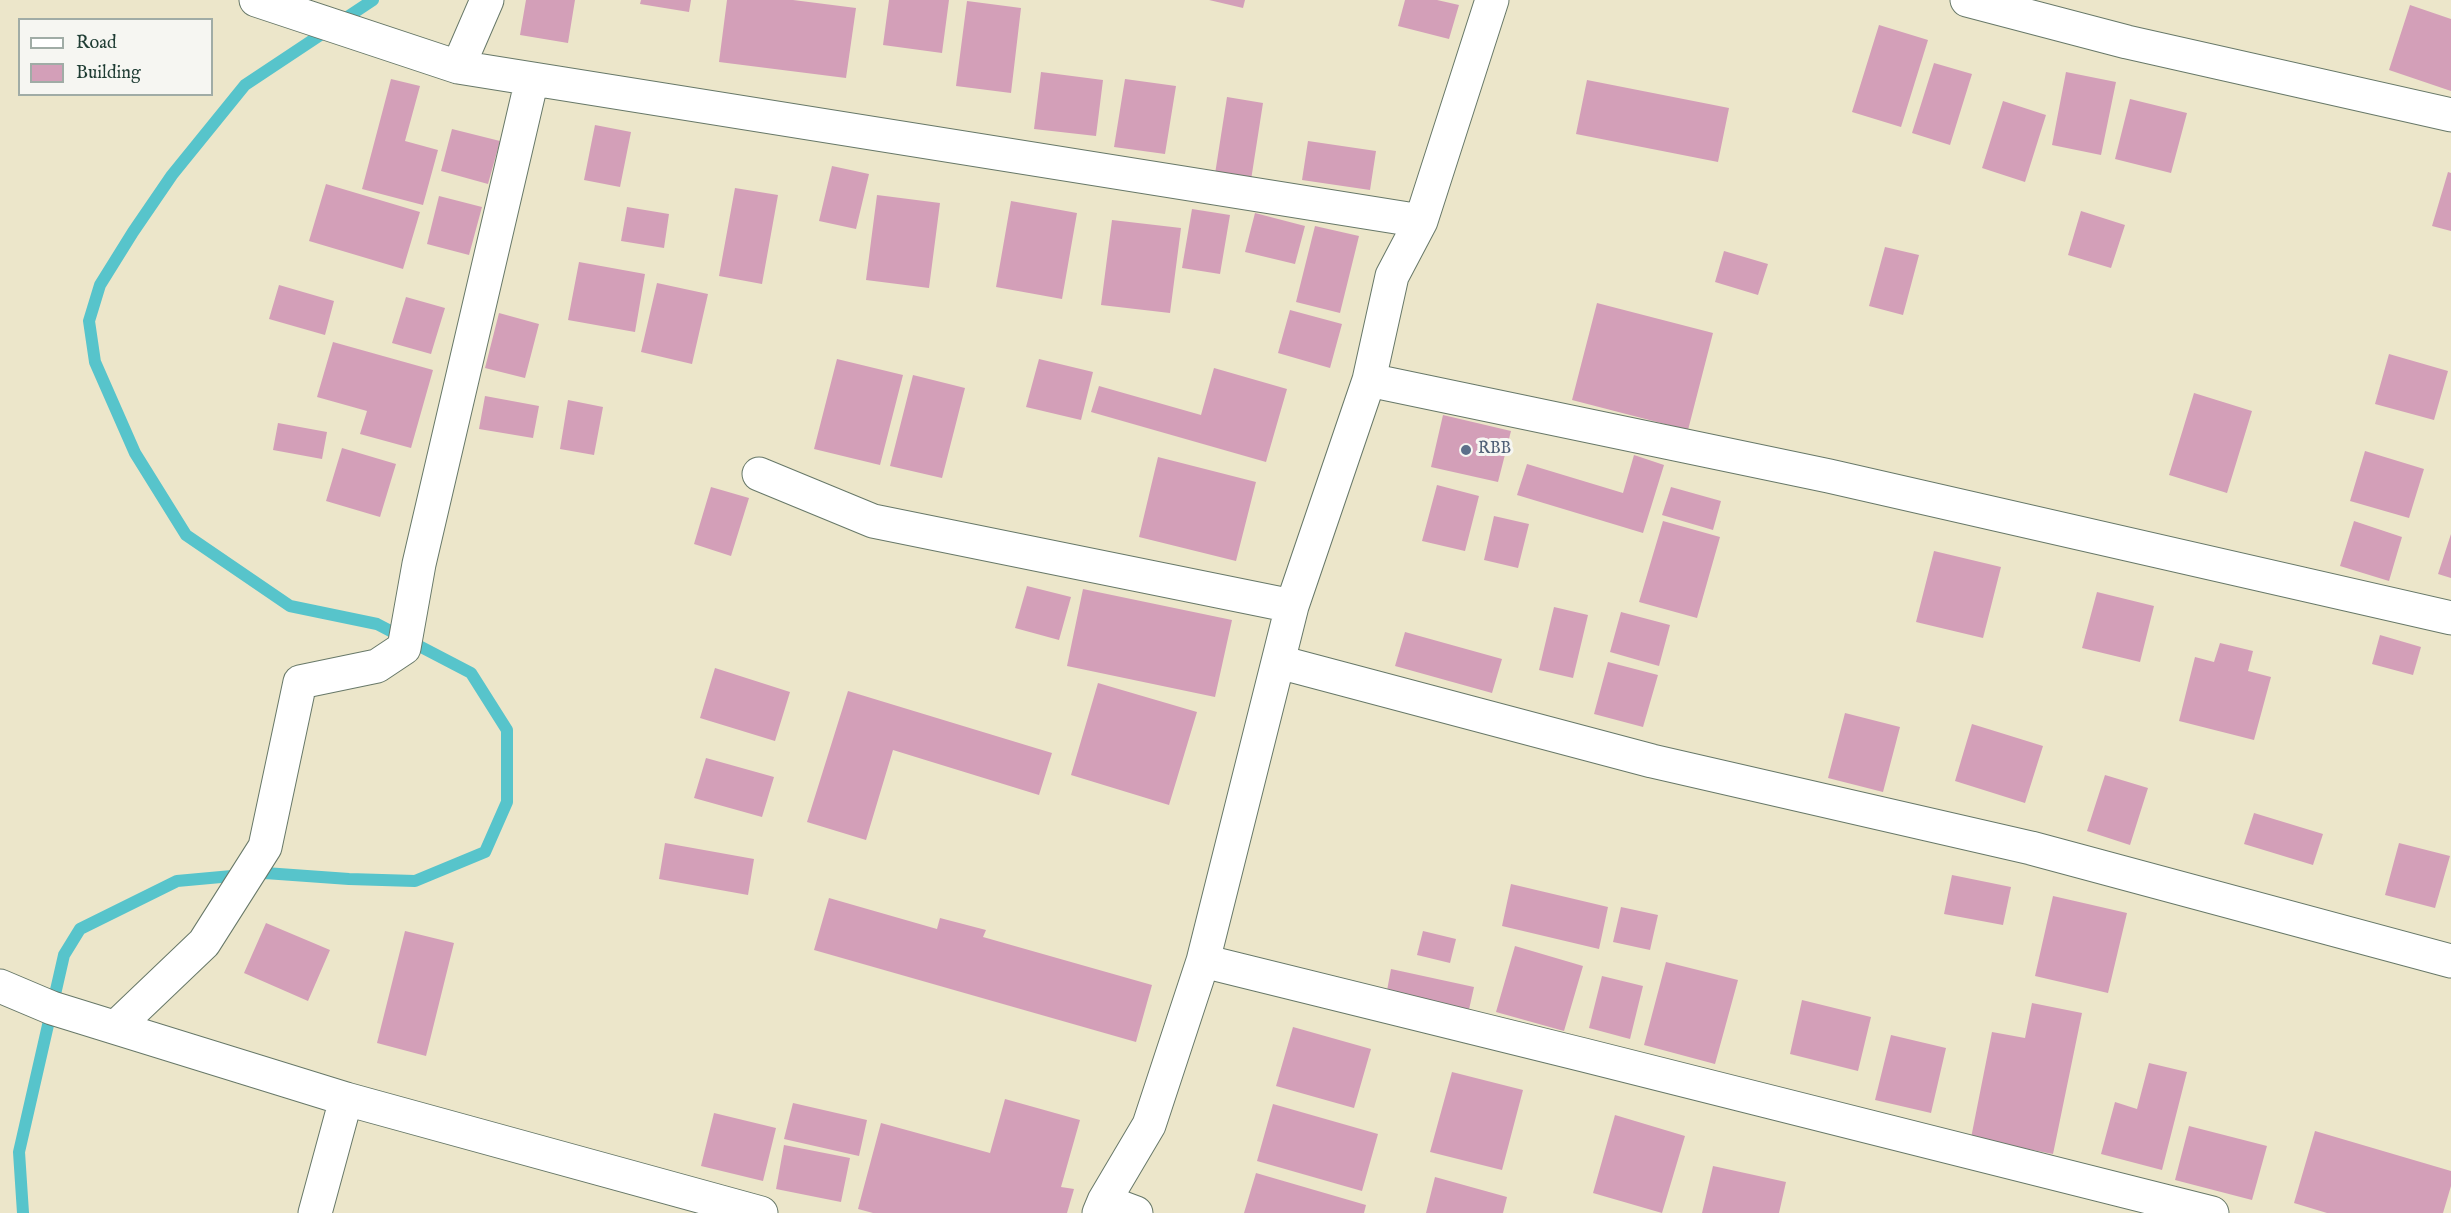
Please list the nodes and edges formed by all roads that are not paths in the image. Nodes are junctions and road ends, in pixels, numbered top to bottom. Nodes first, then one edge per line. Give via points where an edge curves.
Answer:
1 (256, 0) edge
2 (487, 0) edge
3 (1492, 0) edge
4 (1967, 0) edge
5 (458, 67) junction
6 (531, 79) junction
7 (2451, 116) edge
8 (1420, 221) junction
9 (1369, 380) junction
10 (759, 474) dead end
11 (1292, 606) junction
12 (2451, 618) edge
13 (1279, 662) junction
14 (1203, 961) junction
15 (2451, 961) edge
16 (0, 986) edge
17 (116, 1027) junction
18 (346, 1100) junction
19 (1101, 1207) edge
20 (315, 1213) edge
21 (761, 1213) edge
22 (1136, 1213) edge
23 (2212, 1213) edge

1 - 5 street
2 - 5 street
3 - 8 street
4 - 7 street via 2127,42
5 - 6 street
6 - 8 street
6 - 17 street via 419,564 404,648 377,666 300,682 265,847 204,943
8 - 9 street via 1392,276
9 - 11 street
9 - 12 street via 1829,476
10 - 11 street via 873,521
11 - 13 street
13 - 14 street
13 - 15 street via 1652,761 2031,848
14 - 19 street via 1149,1125
14 - 23 street via 1500,1032
16 - 17 street via 52,1008
17 - 18 street
18 - 20 street
18 - 21 street
19 - 22 street

